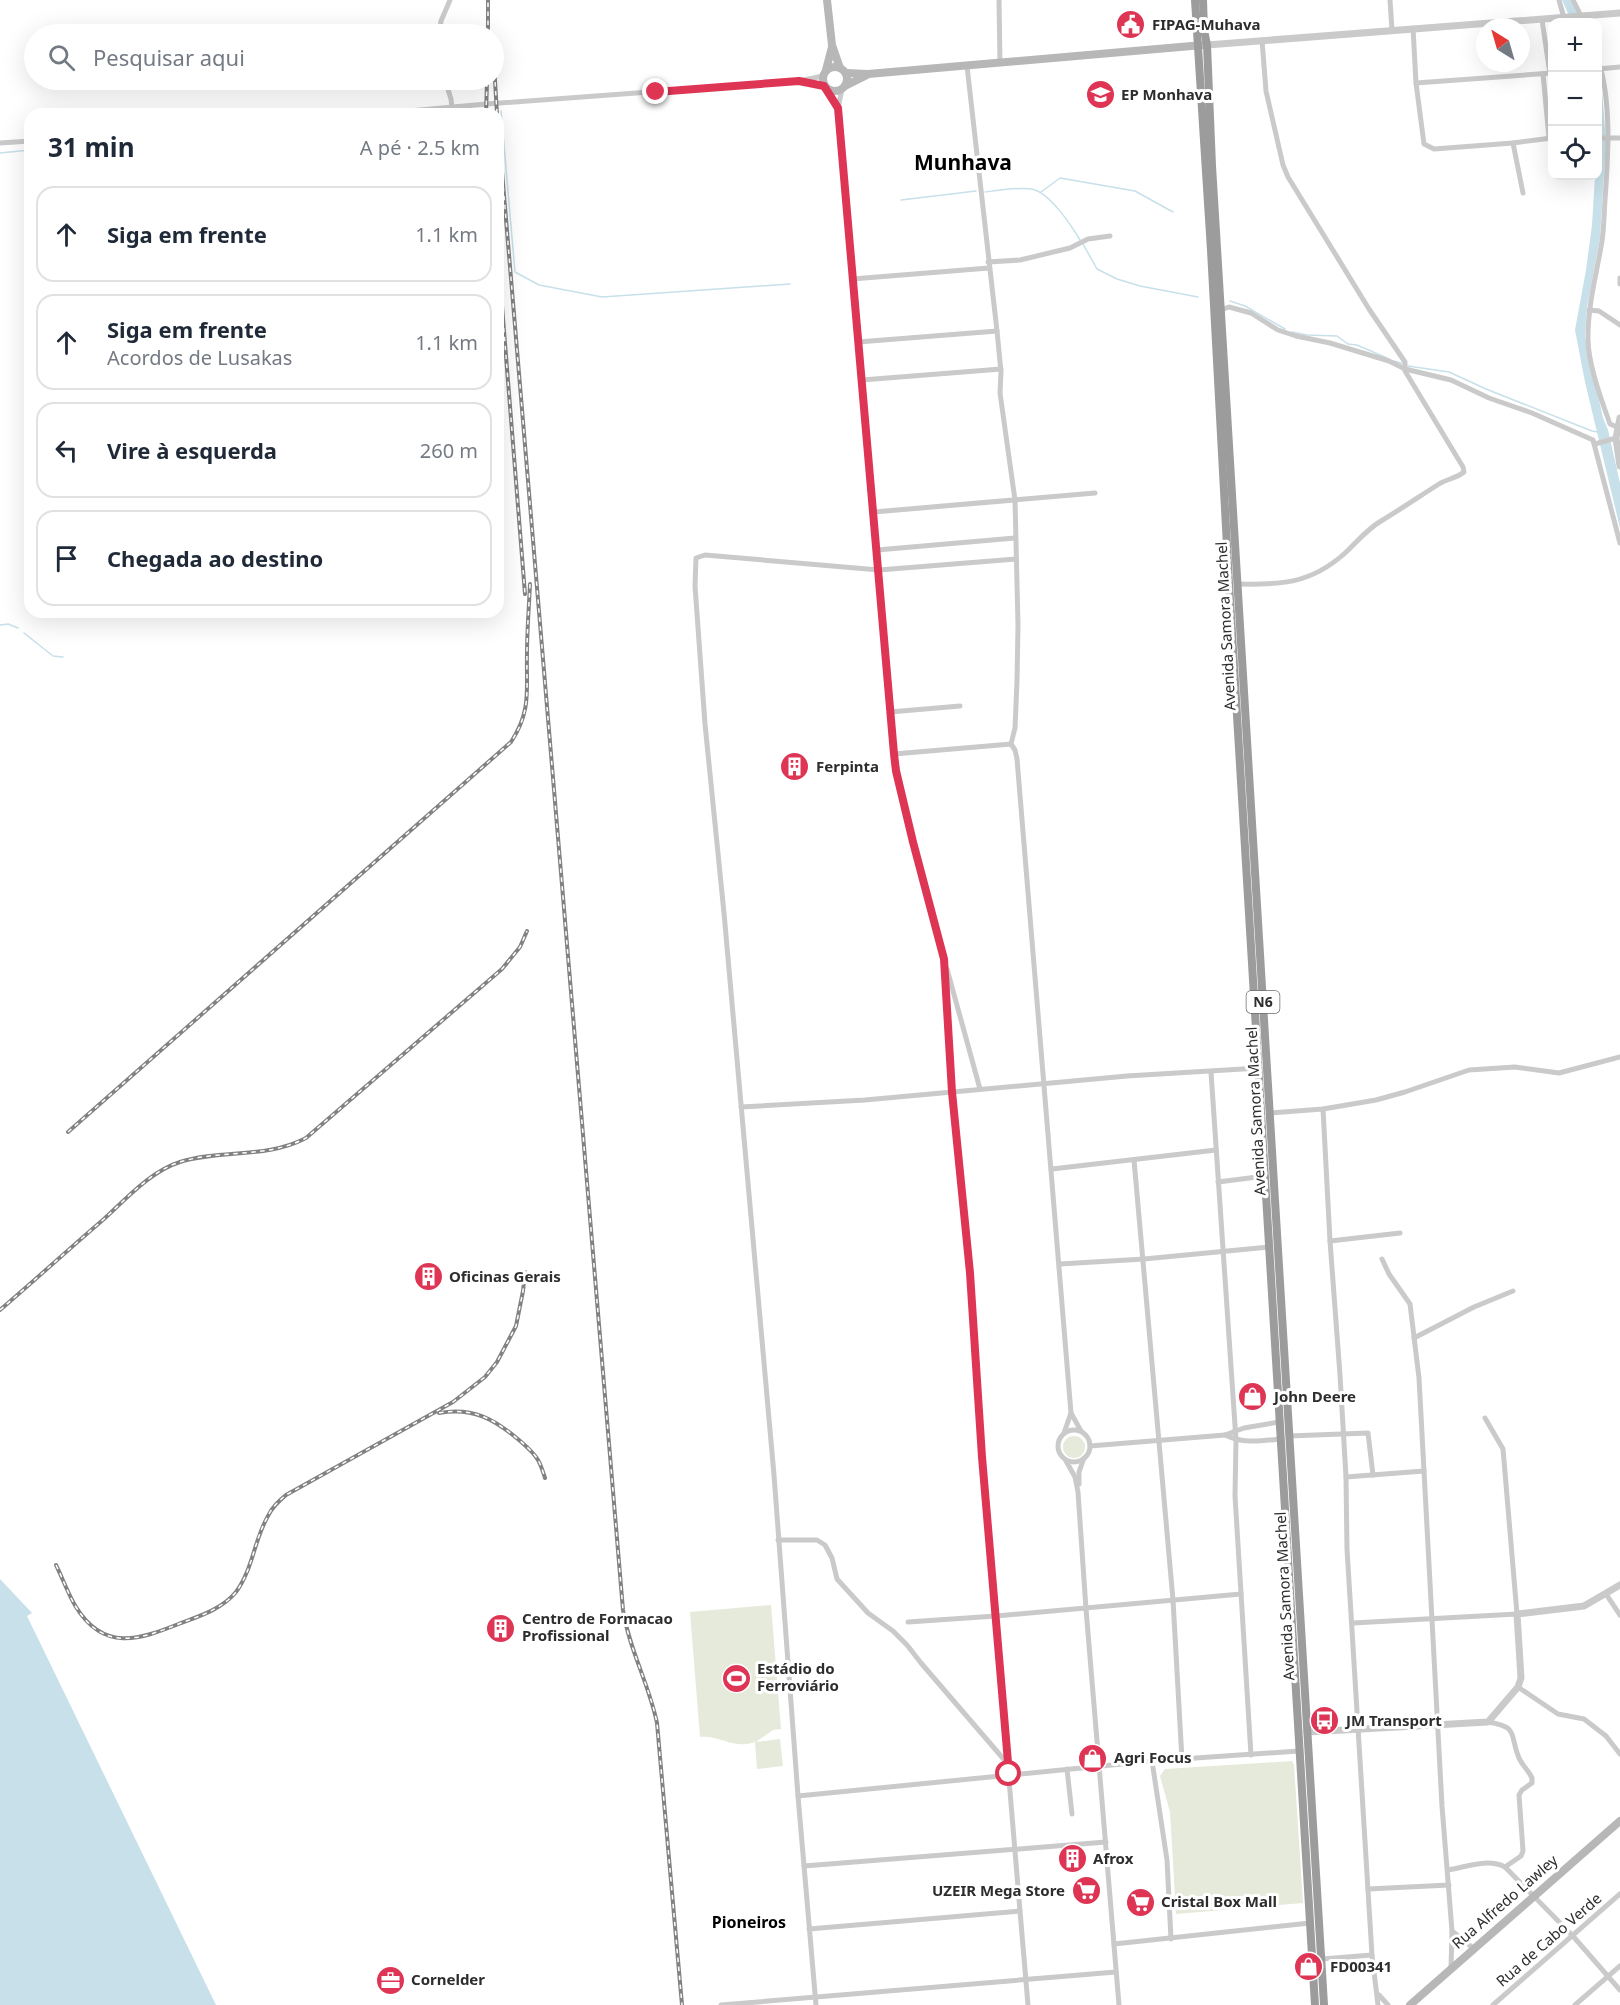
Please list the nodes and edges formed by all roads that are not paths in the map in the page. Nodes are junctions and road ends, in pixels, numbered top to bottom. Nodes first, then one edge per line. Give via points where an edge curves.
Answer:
1 (450, 0) edge
2 (827, 0) edge
3 (999, 0) edge
4 (1195, 0) edge
5 (1203, 0) edge
6 (1390, 0) edge
7 (1559, 0) edge
8 (1573, 0) edge
9 (1620, 13) edge
10 (1564, 18) edge
11 (1582, 18) edge
12 (1588, 18) edge
13 (1548, 19) edge
14 (1542, 20) junction
15 (441, 24) edge
16 (1413, 28) junction
17 (1392, 30) junction
18 (1263, 40) junction
19 (832, 45) junction
20 (1197, 45) junction
21 (1207, 45) junction
22 (1000, 63) junction
23 (967, 66) junction
24 (1620, 67) edge
25 (1602, 69) edge
26 (843, 70) junction
27 (1600, 72) edge
28 (825, 73) junction
29 (868, 74) junction
30 (1548, 74) edge
31 (799, 81) junction
32 (1416, 83) junction
33 (826, 87) junction
34 (844, 88) junction
35 (449, 90) edge
36 (452, 108) joint
37 (838, 108) junction
38 (1548, 138) edge
39 (1602, 138) edge
40 (1608, 138) junction
41 (1620, 138) edge
42 (24, 141) edge
43 (0, 143) edge
44 (1514, 143) junction
45 (1523, 193) dead end
46 (1110, 236) dead end
47 (989, 265) junction
48 (1620, 278) edge
49 (852, 279) junction
50 (1620, 284) edge
51 (1221, 310) junction
52 (1589, 310) junction
53 (1620, 325) edge
54 (997, 331) junction
55 (858, 342) junction
56 (1405, 366) junction
57 (1000, 369) junction
58 (862, 380) junction
59 (1620, 418) edge
60 (1617, 427) junction
61 (1616, 438) junction
62 (1595, 444) junction
63 (1618, 451) edge
64 (1620, 466) edge
65 (1095, 493) dead end
66 (1014, 500) junction
67 (874, 512) junction
68 (1015, 538) junction
69 (1620, 543) edge
70 (877, 550) junction
71 (1016, 559) junction
72 (879, 570) junction
73 (1233, 584) junction
74 (960, 706) dead end
75 (890, 712) junction
76 (1011, 744) junction
77 (894, 754) junction
78 (944, 959) junction
79 (1620, 1057) edge
80 (1259, 1068) junction
81 (1211, 1072) junction
82 (1044, 1084) junction
83 (980, 1089) junction
84 (952, 1092) junction
85 (741, 1107) junction
86 (1323, 1109) junction
87 (1265, 1114) junction
88 (1216, 1150) junction
89 (1134, 1160) junction
90 (1052, 1169) junction
91 (1265, 1176) junction
92 (1218, 1182) junction
93 (1400, 1233) dead end
94 (1330, 1242) junction
95 (1269, 1247) junction
96 (1222, 1251) junction
97 (1144, 1259) junction
98 (1382, 1259) dead end
99 (1060, 1263) junction
100 (1513, 1291) dead end
101 (1414, 1338) junction
102 (1071, 1413) junction
103 (1485, 1418) dead end
104 (1279, 1422) junction
105 (1235, 1430) junction
106 (1081, 1431) junction
107 (1064, 1433) junction
108 (1342, 1434) junction
109 (1225, 1436) junction
110 (1284, 1437) junction
111 (1236, 1440) junction
112 (1159, 1442) junction
113 (1090, 1446) junction
114 (1084, 1458) junction
115 (1066, 1461) junction
116 (1424, 1471) junction
117 (1373, 1474) junction
118 (1346, 1477) junction
119 (1078, 1492) junction
120 (778, 1540) junction
121 (1620, 1585) edge
122 (1241, 1594) junction
123 (1606, 1594) junction
124 (1173, 1600) junction
125 (1086, 1609) junction
126 (1517, 1614) junction
127 (1620, 1615) edge
128 (996, 1616) junction
129 (1433, 1620) junction
130 (908, 1622) dead end
131 (1353, 1623) junction
132 (1518, 1688) junction
133 (1300, 1690) junction
134 (1488, 1722) junction
135 (1438, 1723) junction
136 (1359, 1728) junction
137 (1307, 1732) junction
138 (1299, 1751) junction
139 (1620, 1754) edge
140 (1251, 1755) junction
141 (1182, 1760) junction
142 (1152, 1761) junction
143 (1008, 1764) junction
144 (1099, 1766) junction
145 (1067, 1769) junction
146 (1009, 1774) junction
147 (1312, 1780) junction
148 (1301, 1781) junction
149 (798, 1796) junction
150 (1072, 1814) dead end
151 (1620, 1821) edge
152 (1106, 1842) junction
153 (1015, 1850) junction
154 (804, 1866) junction
155 (1505, 1867) junction
156 (1448, 1870) junction
157 (1449, 1886) junction
158 (1368, 1889) junction
159 (1620, 1893) edge
160 (1533, 1896) junction
161 (1020, 1911) junction
162 (1319, 1913) junction
163 (1310, 1919) junction
164 (809, 1929) junction
165 (1452, 1931) junction
166 (1320, 1935) junction
167 (1572, 1935) junction
168 (1311, 1936) junction
169 (1171, 1939) junction
170 (1114, 1944) junction
171 (1473, 1948) junction
172 (1372, 1955) junction
173 (1322, 1959) junction
174 (1620, 1966) edge
175 (1451, 1967) junction
176 (1116, 1972) junction
177 (1608, 1976) junction
178 (1026, 1978) junction
179 (1620, 1990) edge
180 (1319, 1993) junction
181 (1377, 1993) junction
182 (816, 2002) edge
183 (721, 2005) edge
184 (1028, 2005) edge
185 (1119, 2005) edge
186 (1315, 2005) edge
187 (1324, 2005) edge
188 (1378, 2005) edge
189 (1388, 2005) edge
190 (1410, 2005) edge
191 (1493, 2005) edge
192 (1575, 2005) edge

1 - 15 street
2 - 19 main road
3 - 22 street
4 - 20 highway, Avenida Samora Machel / N6
5 - 21 highway, Avenida Samora Machel / N6
6 - 17 street
7 - 10 street
8 - 11 street
9 - 12 street
13 - 14 street
14 - 16 street
14 - 30 street
16 - 17 street
16 - 32 street
17 - 18 street
18 - 21 street
18 - 56 street via 1266,91 1288,177
19 - 26 main road
19 - 28 main road
20 - 21 main road
20 - 22 main road
20 - 73 highway, Avenida Samora Machel / N6
21 - 51 highway, Avenida Samora Machel / N6
22 - 23 main road
23 - 29 main road
23 - 47 street
24 - 25 street
26 - 28 main road via 833,67
26 - 29 main road
26 - 34 main road via 847,81
27 - 40 street
28 - 31 street
28 - 33 main road
29 - 34 main road
30 - 32 street
31 - 33 street
31 - 36 street
32 - 44 street via 1422,139 1428,148
33 - 34 main road via 835,91
33 - 37 street
34 - 37 street
35 - 36 street
37 - 49 street
38 - 44 street
39 - 40 street
40 - 41 street
40 - 52 street via 1602,238
42 - 43 street
44 - 45 street
46 - 47 street
47 - 49 street
47 - 54 street
48 - 50 street
49 - 55 street
51 - 56 street via 1251,313 1278,330
51 - 73 highway, Avenida Samora Machel / N6
52 - 53 street via 1599,311
52 - 60 street via 1587,338 1593,368 1610,424
54 - 55 street
54 - 57 street
55 - 58 street
56 - 62 street via 1451,380 1568,428
56 - 73 street via 1464,472 1373,526 1316,574 1289,583
57 - 58 street
57 - 66 street
58 - 67 street
59 - 60 street
60 - 61 street
61 - 62 street
61 - 63 street
62 - 69 street
63 - 64 street
65 - 66 street
66 - 67 street
66 - 68 street
67 - 70 street
68 - 70 street
68 - 71 street
70 - 72 street
71 - 72 street
71 - 76 street via 1017,681
72 - 75 street
72 - 85 street via 705,555 696,558 705,724
73 - 80 highway, Avenida Samora Machel / N6
73 - 87 highway, Avenida Samora Machel / N6
74 - 75 street
75 - 77 street
76 - 77 street
76 - 82 street via 1017,759
77 - 78 street
78 - 83 street
78 - 84 street
79 - 86 street via 1559,1073 1515,1067 1469,1070 1393,1096
80 - 81 street
80 - 87 highway, Avenida Samora Machel / N6
81 - 82 street
81 - 88 street
82 - 83 street
82 - 90 street
83 - 84 street
84 - 85 street
84 - 128 street
85 - 120 street
86 - 87 street
86 - 94 street
87 - 91 highway, Avenida Samora Machel / N6
87 - 110 highway, Avenida Samora Machel / N6
88 - 89 street
88 - 92 street
89 - 90 street
89 - 97 street
90 - 99 street
91 - 92 street
91 - 95 highway, Avenida Samora Machel / N6
92 - 96 street
93 - 94 street
94 - 108 street
95 - 96 street
95 - 104 highway, Avenida Samora Machel / N6
96 - 97 street
96 - 105 street
97 - 99 street
97 - 112 street
98 - 101 street via 1410,1304
99 - 102 street
100 - 101 street
101 - 116 street
102 - 106 street
102 - 107 street
103 - 126 street via 1503,1449
104 - 105 street
104 - 110 highway, Avenida Samora Machel / N6
105 - 109 street
105 - 111 street
106 - 107 street
106 - 113 street
107 - 115 street via 1058,1449
108 - 110 street
108 - 117 street via 1368,1433
108 - 118 street
109 - 111 street
109 - 112 street
110 - 111 street
110 - 133 highway, Avenida Samora Machel / N6
111 - 122 street
112 - 113 street
112 - 124 street
113 - 114 street
114 - 115 street
114 - 119 street
115 - 119 street
116 - 117 street
116 - 129 street
117 - 118 street
118 - 131 street
119 - 125 street
120 - 143 street via 817,1540 825,1545 837,1579 867,1613 908,1645
120 - 149 street
121 - 123 street
122 - 124 street
122 - 140 street
123 - 126 street via 1576,1608
123 - 127 street
124 - 125 street
124 - 141 street
125 - 128 street
125 - 144 street
126 - 129 street
126 - 132 street via 1521,1669
128 - 130 street
128 - 143 street
129 - 131 street
129 - 135 street
131 - 136 street
132 - 134 street
132 - 139 street via 1558,1714 1584,1719 1606,1736
133 - 137 highway, Avenida Samora Machel / N6
133 - 138 highway, Avenida Samora Machel / N6
134 - 135 street
134 - 155 street via 1510,1729 1519,1758 1532,1778 1532,1783 1519,1795 1523,1851
135 - 136 street
135 - 156 street
136 - 137 street
136 - 158 street
137 - 147 highway, Avenida Samora Machel / N6
138 - 140 street
138 - 148 highway, Avenida Samora Machel / N6
140 - 141 street
141 - 142 street
142 - 144 street
142 - 169 street via 1167,1860
143 - 146 street
144 - 145 street
144 - 152 street
145 - 146 street
145 - 150 street
146 - 149 street
146 - 153 street
147 - 148 highway
147 - 162 highway, Avenida Samora Machel / N6
148 - 163 highway, Avenida Samora Machel / N6
149 - 154 street
151 - 160 main road, Rua Alfredo Lawley
152 - 153 street
152 - 170 street
153 - 154 street
153 - 161 street
154 - 164 street
155 - 156 street via 1489,1862
155 - 160 street
156 - 157 street
157 - 158 street
157 - 165 street
158 - 172 street
159 - 167 street, Rua de Cabo Verde
160 - 167 street
160 - 171 main road, Rua Alfredo Lawley
161 - 164 street
161 - 178 street
162 - 163 highway
162 - 166 highway, Avenida Samora Machel / N6
163 - 168 highway, Avenida Samora Machel / N6
163 - 169 street
164 - 182 street
165 - 171 street
165 - 175 street
166 - 168 highway
166 - 173 highway, Avenida Samora Machel / N6
167 - 177 street
167 - 191 street, Rua de Cabo Verde
168 - 180 highway, Avenida Samora Machel / N6
169 - 170 street
170 - 176 street
171 - 175 main road, Rua Alfredo Lawley
172 - 173 street
172 - 181 street
173 - 180 highway, Avenida Samora Machel / N6
174 - 177 street
175 - 190 main road, Rua Alfredo Lawley
176 - 178 street
176 - 185 street
177 - 179 street
177 - 192 street
178 - 182 street
178 - 184 street
180 - 186 highway, Avenida Samora Machel / N6
180 - 187 highway, Avenida Samora Machel / N6
181 - 188 street
181 - 189 street
182 - 183 street

